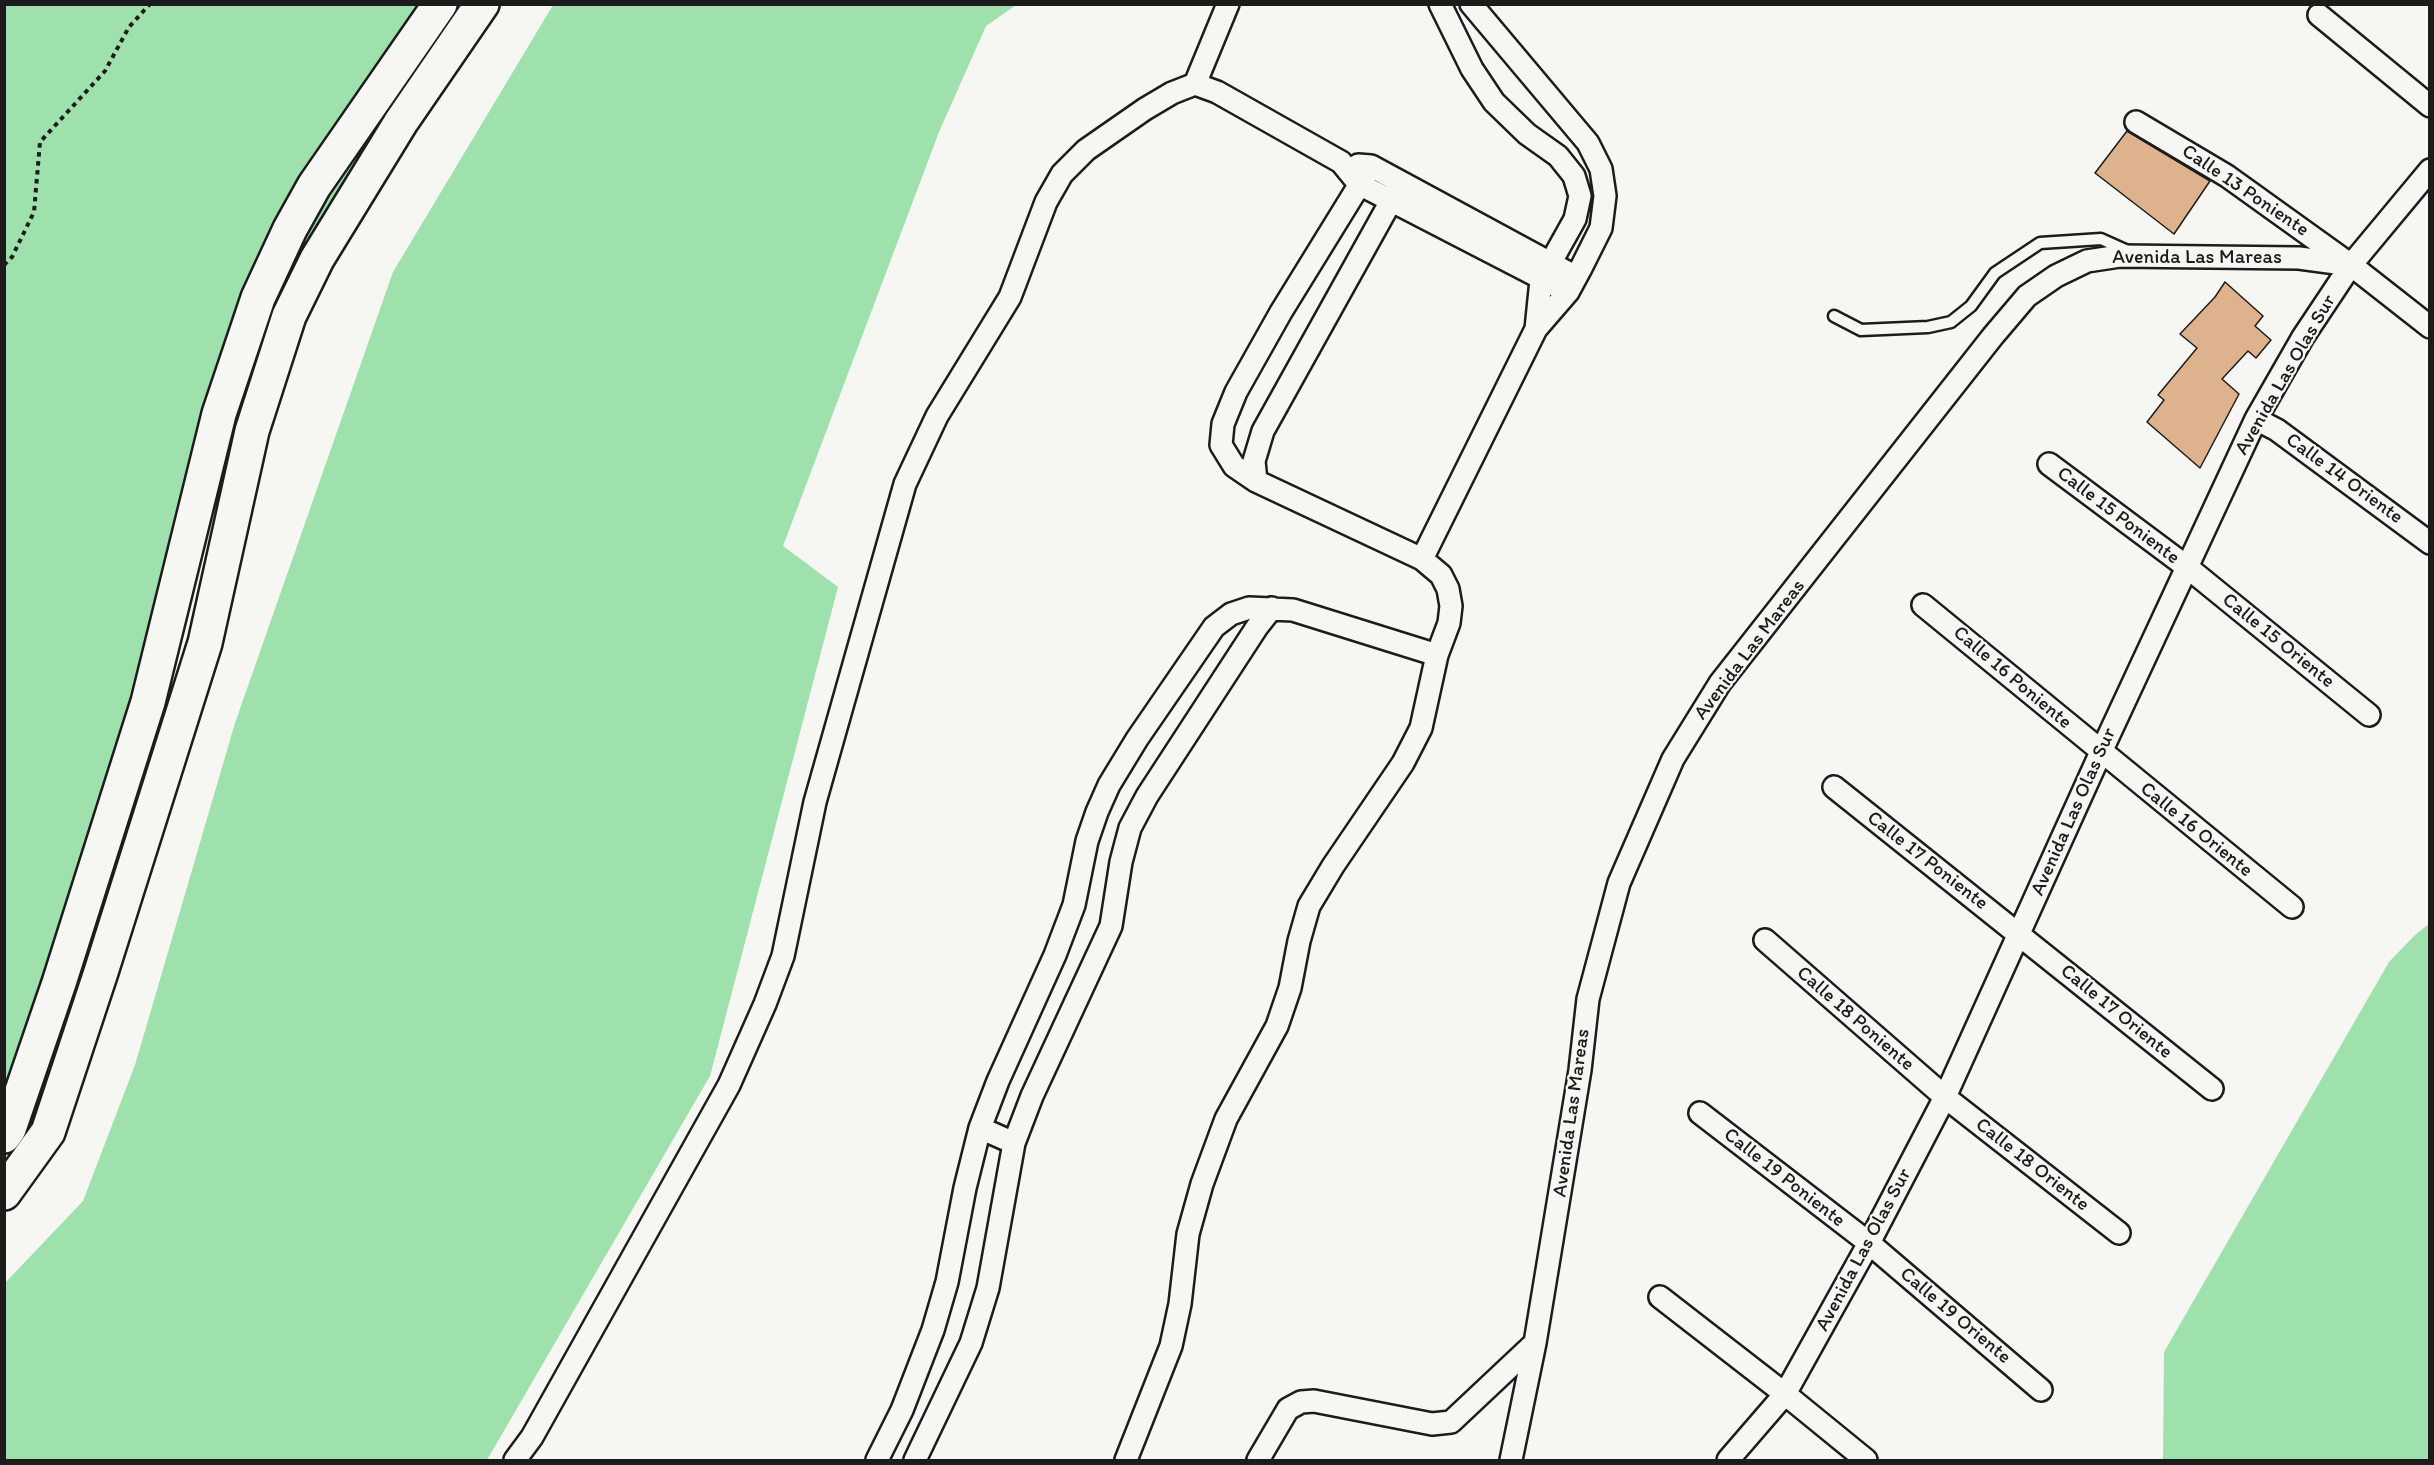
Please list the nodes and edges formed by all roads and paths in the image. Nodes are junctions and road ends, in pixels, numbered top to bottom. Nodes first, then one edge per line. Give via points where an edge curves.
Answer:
1 (150, 4) edge
2 (440, 4) edge
3 (482, 4) edge
4 (1228, 4) edge
5 (1440, 4) edge
6 (1471, 4) edge
7 (2319, 15) dead end
8 (1195, 84) junction
9 (2430, 106) edge
10 (2136, 122) dead end
11 (1341, 162) junction
12 (1371, 166) junction
13 (2430, 170) edge
14 (1359, 184) junction
15 (1396, 192) junction
16 (2141, 256) junction
17 (4, 265) edge
18 (2351, 265) junction
19 (1545, 272) junction
20 (1572, 285) junction
21 (1834, 316) dead end
22 (2430, 327) edge
23 (1536, 329) junction
24 (2256, 418) junction
25 (2049, 464) dead end
26 (1256, 481) junction
27 (2430, 543) edge
28 (1422, 559) junction
29 (2187, 567) junction
30 (1923, 605) dead end
31 (1272, 608) junction
32 (1437, 655) junction
33 (2369, 715) dead end
34 (2101, 752) junction
35 (1834, 787) dead end
36 (2292, 908) dead end
37 (2020, 934) junction
38 (1765, 940) dead end
39 (2212, 1089) dead end
40 (1945, 1097) junction
41 (1700, 1113) dead end
42 (980, 1128) junction
43 (4, 1136) edge
44 (1014, 1143) junction
45 (4, 1193) edge
46 (2119, 1233) dead end
47 (1869, 1243) junction
48 (1660, 1297) dead end
49 (1535, 1343) junction
50 (2041, 1390) dead end
51 (1785, 1394) junction
52 (515, 1461) edge
53 (877, 1461) edge
54 (915, 1461) edge
55 (1125, 1461) edge
56 (1258, 1461) edge
57 (1511, 1461) edge
58 (1728, 1461) edge
59 (1866, 1461) edge

1 - 17 path via 129,27 105,71 40,142 34,212 12,257
2 - 43 highway via 314,186 258,298 219,414 148,702 59,983
3 - 45 highway via 401,122 317,259 290,316 252,431 205,643 101,972 48,1132
4 - 8 street
5 - 19 street via 1472,69 1494,102 1527,134 1558,156 1574,176 1580,196 1575,219
6 - 20 street via 1588,143 1601,169 1605,196 1601,228
7 - 9 street
8 - 11 street via 1217,92
8 - 52 street via 1145,109 1086,150 1062,174 1046,202 1010,297 922,444 906,484 863,628 815,802 783,956 765,1004 729,1085
10 - 18 street, Calle 13 Poniente via 2227,176
11 - 12 street
11 - 14 street
12 - 14 street
12 - 15 street
13 - 18 street, Avenida Las Olas Sur
14 - 15 street
14 - 26 street via 1270,332 1222,424 1221,445 1234,466
15 - 19 street
15 - 26 street via 1263,431 1254,461
16 - 18 street, Avenida Las Mareas via 2299,258
16 - 21 lane via 2100,239 2040,243 1995,273 1971,306 1951,322 1861,330
16 - 49 street, Avenida Las Mareas via 2087,261 2027,296 1720,683 1673,759 1619,883 1588,999 1580,1071
18 - 22 street, Calle 13 Poniente
18 - 24 street, Avenida Las Olas Sur
19 - 20 street
19 - 23 street
20 - 23 street
23 - 28 street
24 - 27 street, Calle 14 Oriente
24 - 29 street, Avenida Las Olas Sur
25 - 29 street, Calle 15 Poniente
26 - 28 street
28 - 32 street via 1442,574 1452,606
29 - 33 street, Calle 15 Oriente
29 - 34 street, Avenida Las Olas Sur
30 - 34 street, Calle 16 Poniente
31 - 32 street via 1293,610
31 - 42 street via 1250,608 1231,614 1214,627 1109,785 1087,841 1074,905
31 - 44 street via 1147,796 1130,828 1111,926
32 - 55 street via 1421,728 1403,763 1309,906 1277,1026 1226,1119 1188,1234 1171,1346
34 - 36 street, Calle 16 Oriente
34 - 37 street, Avenida Las Olas Sur
35 - 37 street, Calle 17 Poniente
37 - 39 street, Calle 17 Oriente
37 - 40 street, Avenida Las Olas Sur
38 - 40 street, Calle 18 Poniente
40 - 46 street, Calle 18 Oriente
40 - 47 street, Avenida Las Olas Sur
41 - 47 street, Calle 19 Poniente
42 - 44 street
42 - 53 street via 933,1330
44 - 54 street via 988,1288 971,1343
47 - 50 street, Calle 19 Oriente
47 - 51 street, Avenida Las Olas Sur
48 - 51 street
49 - 56 street via 1451,1422 1432,1424 1314,1401 1301,1402 1288,1409
49 - 57 street, Avenida Las Mareas
51 - 58 street, Avenida Las Olas Sur
51 - 59 street

